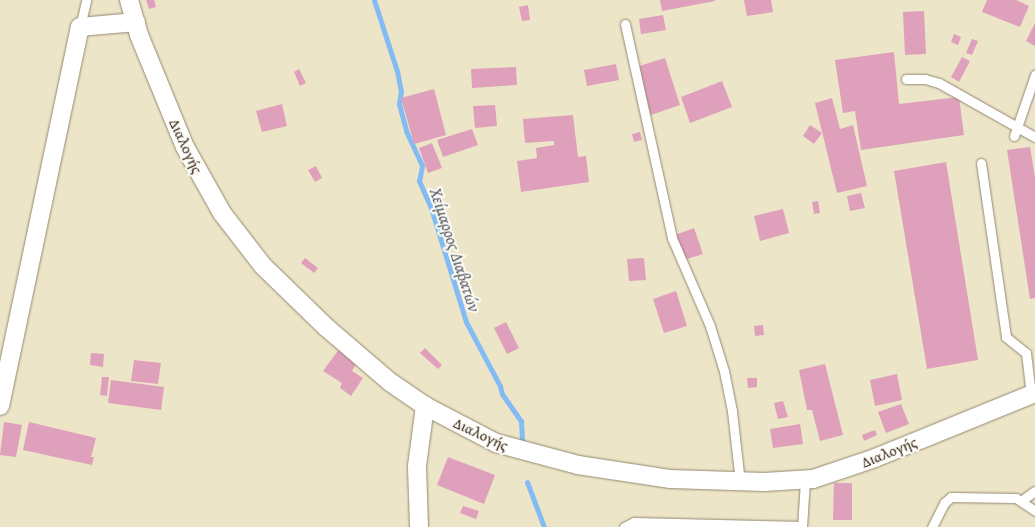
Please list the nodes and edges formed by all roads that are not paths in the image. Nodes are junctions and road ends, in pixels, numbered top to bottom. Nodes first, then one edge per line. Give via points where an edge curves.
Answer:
1 (86, 0) edge
2 (129, 0) edge
3 (136, 22) junction
4 (625, 24) dead end
5 (80, 27) junction
6 (1035, 75) edge
7 (906, 79) dead end
8 (1016, 132) junction
9 (1035, 136) edge
10 (981, 163) dead end
11 (1033, 394) edge
12 (0, 406) edge
13 (425, 406) junction
14 (805, 480) junction
15 (740, 482) junction
16 (1035, 491) edge
17 (1022, 501) junction
18 (1035, 511) edge
19 (419, 527) edge
20 (624, 527) edge
21 (802, 527) edge
22 (932, 527) edge

1 - 5 lane
2 - 3 street, Διαλογής
3 - 5 street
3 - 13 street, Διαλογής via 185,147 204,184 262,266 327,328 390,382
4 - 15 lane via 672,238 710,326 724,371
5 - 12 street
6 - 8 lane
7 - 8 lane via 938,83
8 - 9 lane
10 - 11 lane via 1006,337 1026,353
11 - 14 street, Διαλογής via 847,469
13 - 15 street, Διαλογής via 496,443 542,457 637,475
13 - 19 street via 417,466
14 - 15 street, Διαλογής
14 - 21 lane
16 - 17 lane
17 - 18 lane
17 - 22 lane via 1009,496 951,496
20 - 21 lane via 634,522

